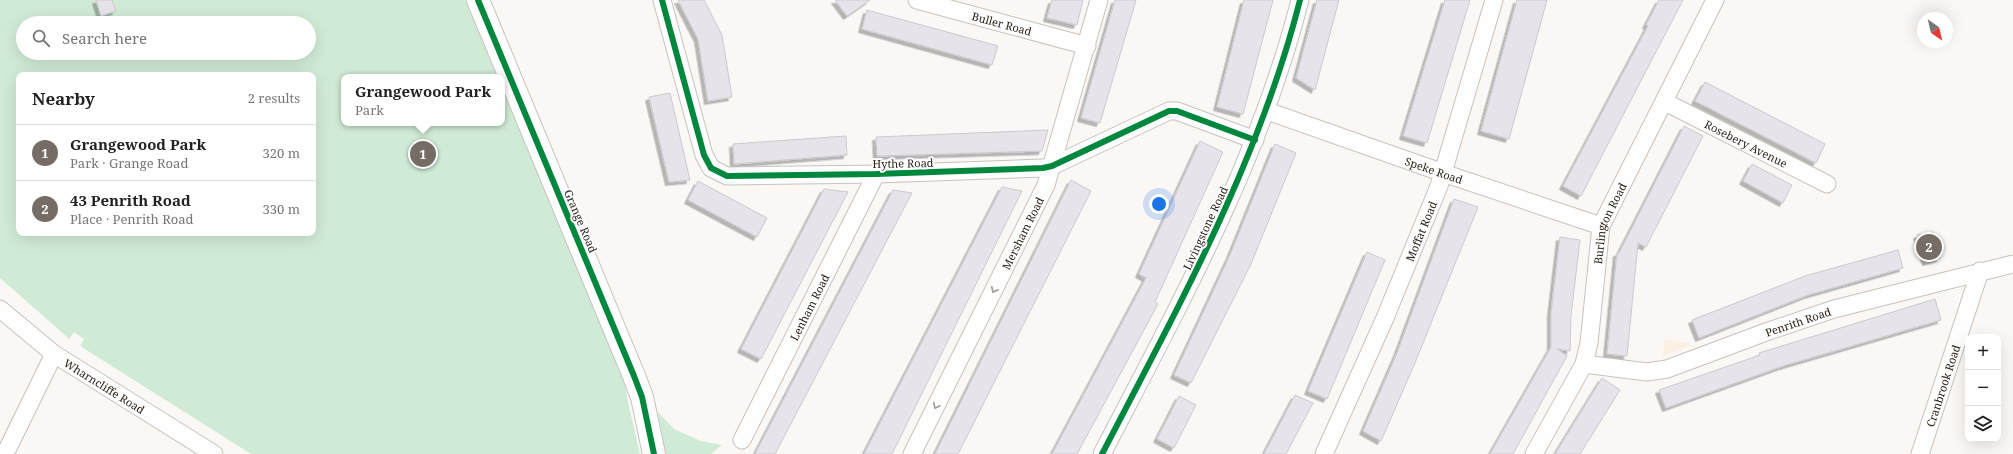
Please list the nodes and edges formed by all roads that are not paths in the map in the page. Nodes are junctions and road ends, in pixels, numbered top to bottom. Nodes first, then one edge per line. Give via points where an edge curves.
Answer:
1 (478, 0) edge
2 (662, 0) edge
3 (1100, 0) edge
4 (1300, 0) edge
5 (1494, 0) edge
6 (1715, 0) edge
7 (921, 1) edge
8 (1087, 46) junction
9 (1665, 102) junction
10 (1267, 111) junction
11 (1255, 140) junction
12 (1052, 166) junction
13 (1443, 172) junction
14 (876, 174) junction
15 (1827, 184) dead end
16 (1601, 226) junction
17 (2013, 264) edge
18 (1980, 271) junction
19 (0, 309) edge
20 (54, 354) junction
21 (1584, 364) junction
22 (742, 440) dead end
23 (5, 454) edge
24 (214, 454) edge
25 (654, 454) edge
26 (912, 454) edge
27 (1102, 454) edge
28 (1324, 454) edge
29 (1534, 454) edge
30 (1920, 454) edge

1 - 25 main road, Grange Road via 634,376 642,398
2 - 14 street, Hythe Road via 704,155 711,168 727,176
3 - 8 street, Mersham Road
4 - 10 street, Livingstone Road
5 - 13 street, Moffat Road
6 - 9 street, Burlington Road
7 - 8 street, Buller Road
8 - 12 street, Mersham Road
9 - 15 street, Rosebery Avenue
9 - 16 street, Burlington Road
10 - 11 street, Livingstone Road
10 - 13 street, Speke Road
11 - 12 street, Hythe Road via 1169,111
11 - 27 street, Livingstone Road via 1209,247
12 - 14 street, Hythe Road via 1035,170
12 -> 26 street, Mersham Road via 1046,185
13 - 16 street, Speke Road
13 - 28 street, Moffat Road via 1385,318
14 - 22 street, Lenham Road
16 - 21 street, Burlington Road via 1589,343
17 - 18 street, Penrith Road
18 - 21 street, Penrith Road via 1815,315 1667,369 1640,372
18 - 30 street, Cranbrook Road
19 - 20 street, Wharncliffe Road
20 - 23 street
20 - 24 street, Wharncliffe Road
21 - 29 street, Burlington Road

